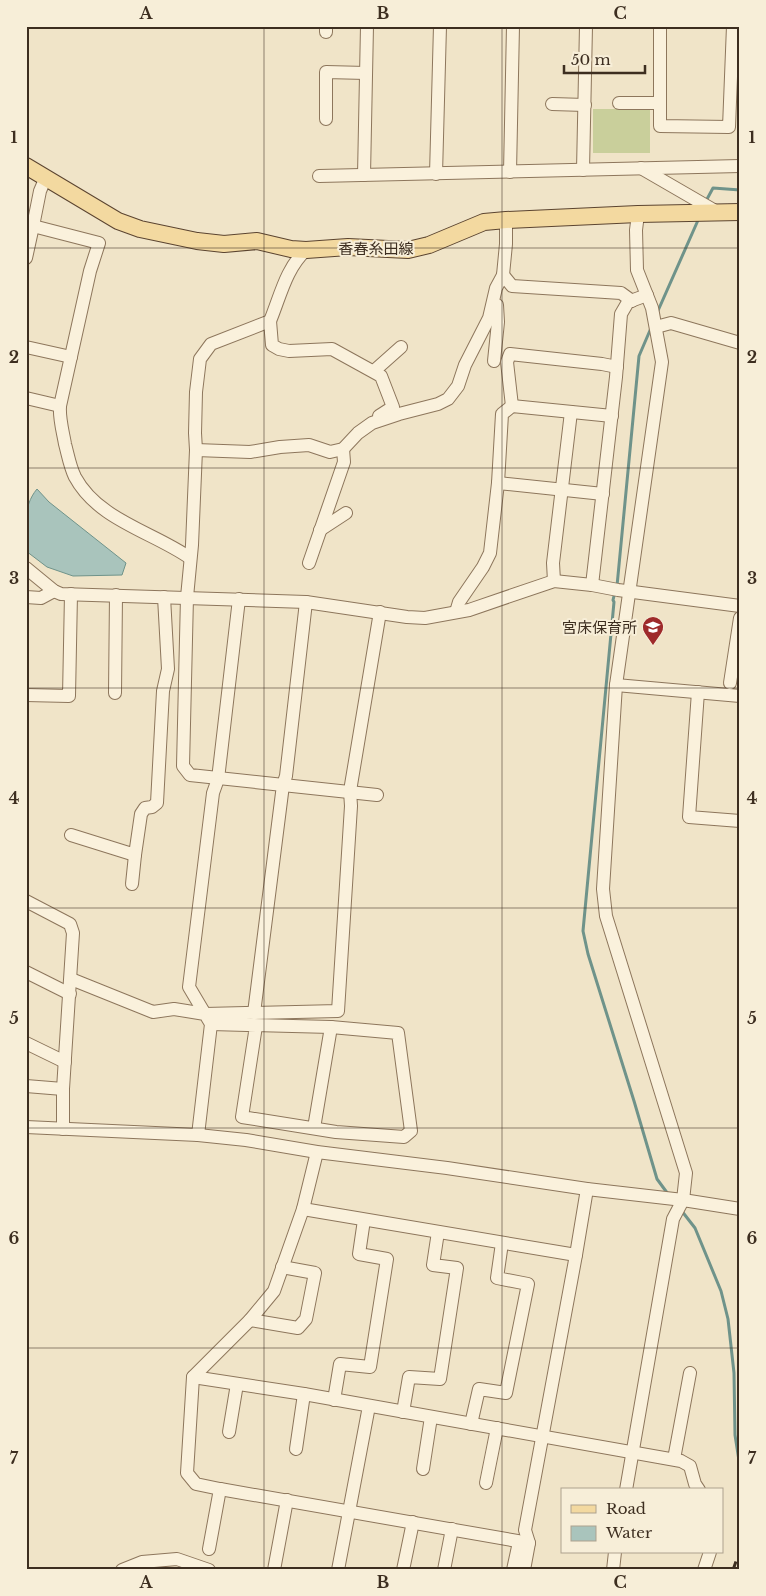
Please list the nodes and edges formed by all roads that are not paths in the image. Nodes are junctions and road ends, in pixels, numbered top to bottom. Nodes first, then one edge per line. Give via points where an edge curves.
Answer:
1 (367, 26) edge
2 (440, 26) edge
3 (513, 26) edge
4 (586, 26) edge
5 (660, 26) edge
6 (733, 26) edge
7 (736, 44) edge
8 (366, 73) junction
9 (619, 102) dead end
10 (659, 103) junction
11 (552, 104) dead end
12 (584, 105) junction
13 (735, 113) edge
14 (326, 119) dead end
15 (26, 166) edge
16 (740, 166) edge
17 (641, 168) junction
18 (583, 170) junction
19 (510, 172) junction
20 (436, 174) junction
21 (364, 175) junction
22 (319, 176) dead end
23 (46, 177) junction
24 (740, 212) edge
25 (718, 213) junction
26 (638, 214) junction
27 (506, 220) junction
28 (33, 226) junction
29 (306, 250) junction
30 (26, 258) edge
31 (503, 275) junction
32 (496, 288) junction
33 (647, 295) junction
34 (632, 301) junction
35 (270, 321) junction
36 (656, 327) junction
37 (740, 343) edge
38 (26, 347) edge
39 (401, 347) dead end
40 (71, 357) junction
41 (494, 361) dead end
42 (617, 367) junction
43 (374, 371) junction
44 (26, 398) edge
45 (60, 406) junction
46 (512, 406) junction
47 (571, 412) junction
48 (612, 416) junction
49 (372, 423) junction
50 (343, 449) junction
51 (196, 450) junction
52 (498, 483) junction
53 (562, 489) junction
54 (603, 494) junction
55 (346, 513) dead end
56 (320, 530) junction
57 (190, 558) junction
58 (309, 563) dead end
59 (26, 568) edge
60 (554, 581) junction
61 (592, 585) junction
62 (54, 591) junction
63 (629, 591) junction
64 (70, 594) junction
65 (116, 595) junction
66 (26, 597) edge
67 (164, 597) junction
68 (187, 597) junction
69 (239, 599) junction
70 (306, 602) junction
71 (740, 606) edge
72 (380, 612) junction
73 (456, 612) junction
74 (740, 618) edge
75 (730, 683) dead end
76 (616, 685) junction
77 (115, 692) dead end
78 (698, 692) junction
79 (26, 695) edge
80 (740, 696) edge
81 (218, 779) junction
82 (283, 785) junction
83 (350, 791) junction
84 (376, 795) dead end
85 (740, 821) edge
86 (71, 835) dead end
87 (135, 855) junction
88 (132, 884) dead end
89 (26, 901) edge
90 (26, 972) edge
91 (71, 979) junction
92 (70, 994) junction
93 (254, 1013) junction
94 (208, 1019) junction
95 (256, 1026) junction
96 (331, 1027) junction
97 (26, 1043) edge
98 (65, 1062) junction
99 (26, 1086) edge
100 (63, 1089) junction
101 (26, 1127) edge
102 (314, 1128) junction
103 (63, 1129) junction
104 (198, 1135) junction
105 (317, 1152) junction
106 (587, 1189) junction
107 (683, 1200) junction
108 (740, 1208) edge
109 (302, 1210) junction
110 (364, 1220) junction
111 (438, 1232) junction
112 (502, 1243) junction
113 (576, 1255) junction
114 (282, 1267) junction
115 (250, 1320) junction
116 (690, 1373) dead end
117 (193, 1377) junction
118 (237, 1384) junction
119 (304, 1394) junction
120 (334, 1400) junction
121 (369, 1406) junction
122 (403, 1412) junction
123 (431, 1416) junction
124 (471, 1424) junction
125 (497, 1428) junction
126 (229, 1432) dead end
127 (543, 1436) junction
128 (296, 1449) dead end
129 (632, 1451) junction
130 (674, 1459) junction
131 (423, 1469) dead end
132 (486, 1483) dead end
133 (626, 1488) edge
134 (697, 1488) edge
135 (220, 1489) junction
136 (287, 1500) junction
137 (348, 1511) junction
138 (413, 1522) junction
139 (452, 1528) junction
140 (524, 1542) junction
141 (209, 1550) dead end
142 (616, 1554) edge
143 (709, 1554) edge
144 (122, 1570) edge
145 (209, 1570) edge
146 (274, 1570) edge
147 (338, 1570) edge
148 (403, 1570) edge
149 (444, 1570) edge
150 (513, 1570) edge
151 (524, 1570) edge
152 (612, 1570) edge
153 (704, 1570) edge

1 - 8 street
2 - 20 street
3 - 19 street
4 - 12 street
5 - 10 street
6 - 7 street
7 - 13 street
8 - 14 street via 326,72
8 - 21 street
9 - 10 street
10 - 13 street via 660,126 729,127
11 - 12 street
12 - 18 street
15 - 23 main road, 香春糸田線
16 - 17 street
17 - 18 street
17 - 25 street
18 - 19 street
19 - 20 street
20 - 21 street
21 - 22 street
23 - 28 street
23 - 29 main road, 香春糸田線 via 118,220 140,229 215,243 257,241
24 - 25 main road, 香春糸田線
25 - 26 main road, 香春糸田線
26 - 27 main road, 香春糸田線
26 - 33 street via 637,270
27 - 29 main road, 香春糸田線 via 484,222 429,245 408,250 348,247
27 - 31 street
28 - 30 street
28 - 40 street via 99,242
29 - 35 street via 286,278
31 - 32 street
31 - 34 street via 512,286 621,294
32 - 41 street via 498,322
32 - 49 street via 489,318 458,386 448,399
33 - 34 street
33 - 36 street
34 - 42 street via 621,314
35 - 43 street via 272,345 279,349 332,348
35 - 51 street via 211,344 200,359 196,392
36 - 37 street via 671,324
36 - 63 street via 662,362
38 - 40 street
39 - 43 street
40 - 45 street
42 - 46 street via 510,354 507,362
42 - 48 street
43 - 49 street via 381,376 393,407
44 - 45 street
45 - 57 street via 68,455 75,477 88,496 112,514
46 - 47 street
46 - 52 street via 502,414
47 - 48 street
47 - 53 street
48 - 54 street
49 - 50 street
50 - 51 street via 330,452 309,445 250,452
50 - 56 street via 344,462
51 - 57 street
52 - 53 street
52 - 73 street via 490,553
53 - 54 street
53 - 60 street via 553,563
54 - 61 street
55 - 56 street
56 - 58 street
57 - 68 street
59 - 62 street
60 - 61 street
60 - 73 street
61 - 63 street
62 - 64 street
62 - 66 street via 41,598
63 - 71 street
63 - 76 street
64 - 65 street
64 - 79 street via 68,696
65 - 67 street
65 - 77 street
67 - 68 street
67 - 87 street via 168,669 163,691 158,798 157,803 145,808 141,814
68 - 69 street
68 - 81 street via 184,766 190,775
69 - 70 street
69 - 81 street
70 - 72 street
70 - 82 street
72 - 73 street via 425,618
72 - 83 street
74 - 75 street
76 - 78 street
76 - 107 street via 603,889 606,916 686,1173
78 - 80 street
78 - 85 street via 689,817
81 - 82 street
81 - 94 street via 212,793 189,987
82 - 83 street
82 - 93 street
83 - 84 street
83 - 93 street via 352,806 338,1011
86 - 87 street
87 - 88 street
89 - 91 street via 70,924 73,933
90 - 92 street
91 - 92 street
91 - 94 street via 153,1012 174,1009
92 - 98 street
93 - 94 street
94 - 95 street
94 - 104 street
95 - 96 street
95 - 102 street via 242,1117
96 - 102 street
96 - 102 street via 398,1033 411,1131 404,1136
97 - 98 street
98 - 100 street
99 - 100 street
100 - 103 street
101 - 103 street
103 - 104 street
104 - 105 street
105 - 106 street
105 - 109 street
106 - 107 street
106 - 113 street
107 - 108 street
107 - 129 street via 673,1219
109 - 110 street
109 - 114 street
110 - 111 street
110 - 120 street via 359,1254 387,1259 370,1367 340,1364
111 - 112 street
111 - 122 street via 433,1265 457,1268 440,1380 409,1377
112 - 113 street
112 - 124 street via 497,1278 528,1284 506,1393 480,1390
113 - 127 street
114 - 115 street via 274,1291
114 - 115 street via 315,1273 306,1319 298,1328
115 - 117 street
116 - 130 street
117 - 118 street
117 - 135 street via 187,1473 196,1484
118 - 119 street
118 - 126 street
119 - 120 street
119 - 128 street
120 - 121 street
121 - 122 street
121 - 137 street
122 - 123 street
123 - 124 street
123 - 131 street
124 - 125 street
125 - 127 street
125 - 132 street
127 - 129 street
127 - 140 street
129 - 130 street
129 - 133 street
130 - 134 street via 690,1466
135 - 136 street
135 - 141 street
136 - 137 street
136 - 146 street
137 - 138 street
137 - 147 street
138 - 139 street
138 - 148 street
139 - 140 street
139 - 149 street
140 - 150 street
140 - 151 street
142 - 152 street
143 - 153 street
144 - 145 street via 142,1562 177,1559

